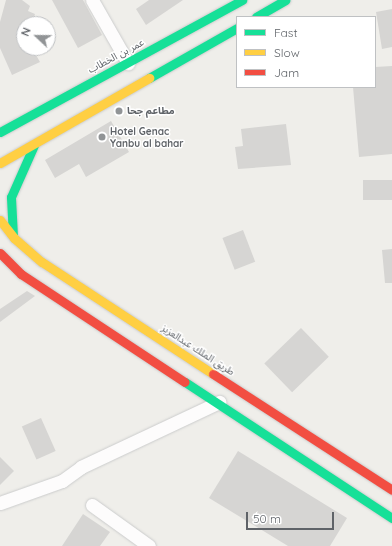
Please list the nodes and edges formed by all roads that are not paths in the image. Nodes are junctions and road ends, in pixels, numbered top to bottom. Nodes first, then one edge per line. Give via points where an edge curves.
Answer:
1 (92, 0) edge
2 (242, 0) edge
3 (286, 0) edge
4 (258, 16) edge
5 (236, 29) edge
6 (128, 63) junction
7 (16, 123) junction
8 (0, 127) edge
9 (0, 132) edge
10 (34, 145) junction
11 (0, 163) edge
12 (0, 220) edge
13 (14, 238) junction
14 (2, 257) edge
15 (219, 402) junction
16 (392, 490) edge
17 (0, 503) edge
18 (92, 505) dead end
19 (392, 518) edge
20 (149, 546) edge

1 - 6 street
2 - 6 main road, عمر بن الخطاب
3 - 4 main road
5 - 10 main road
6 - 7 main road, عمر بن الخطاب
7 - 8 main road
7 - 9 main road, عمر بن الخطاب
10 - 11 main road
10 - 13 main road via 11,197
12 - 13 main road, طريق الملك عبدالعزيز
13 - 16 main road, طريق الملك عبدالعزيز via 42,262
14 - 15 main road via 21,274
15 - 17 street via 81,467 62,481
15 - 19 main road
18 - 20 street

